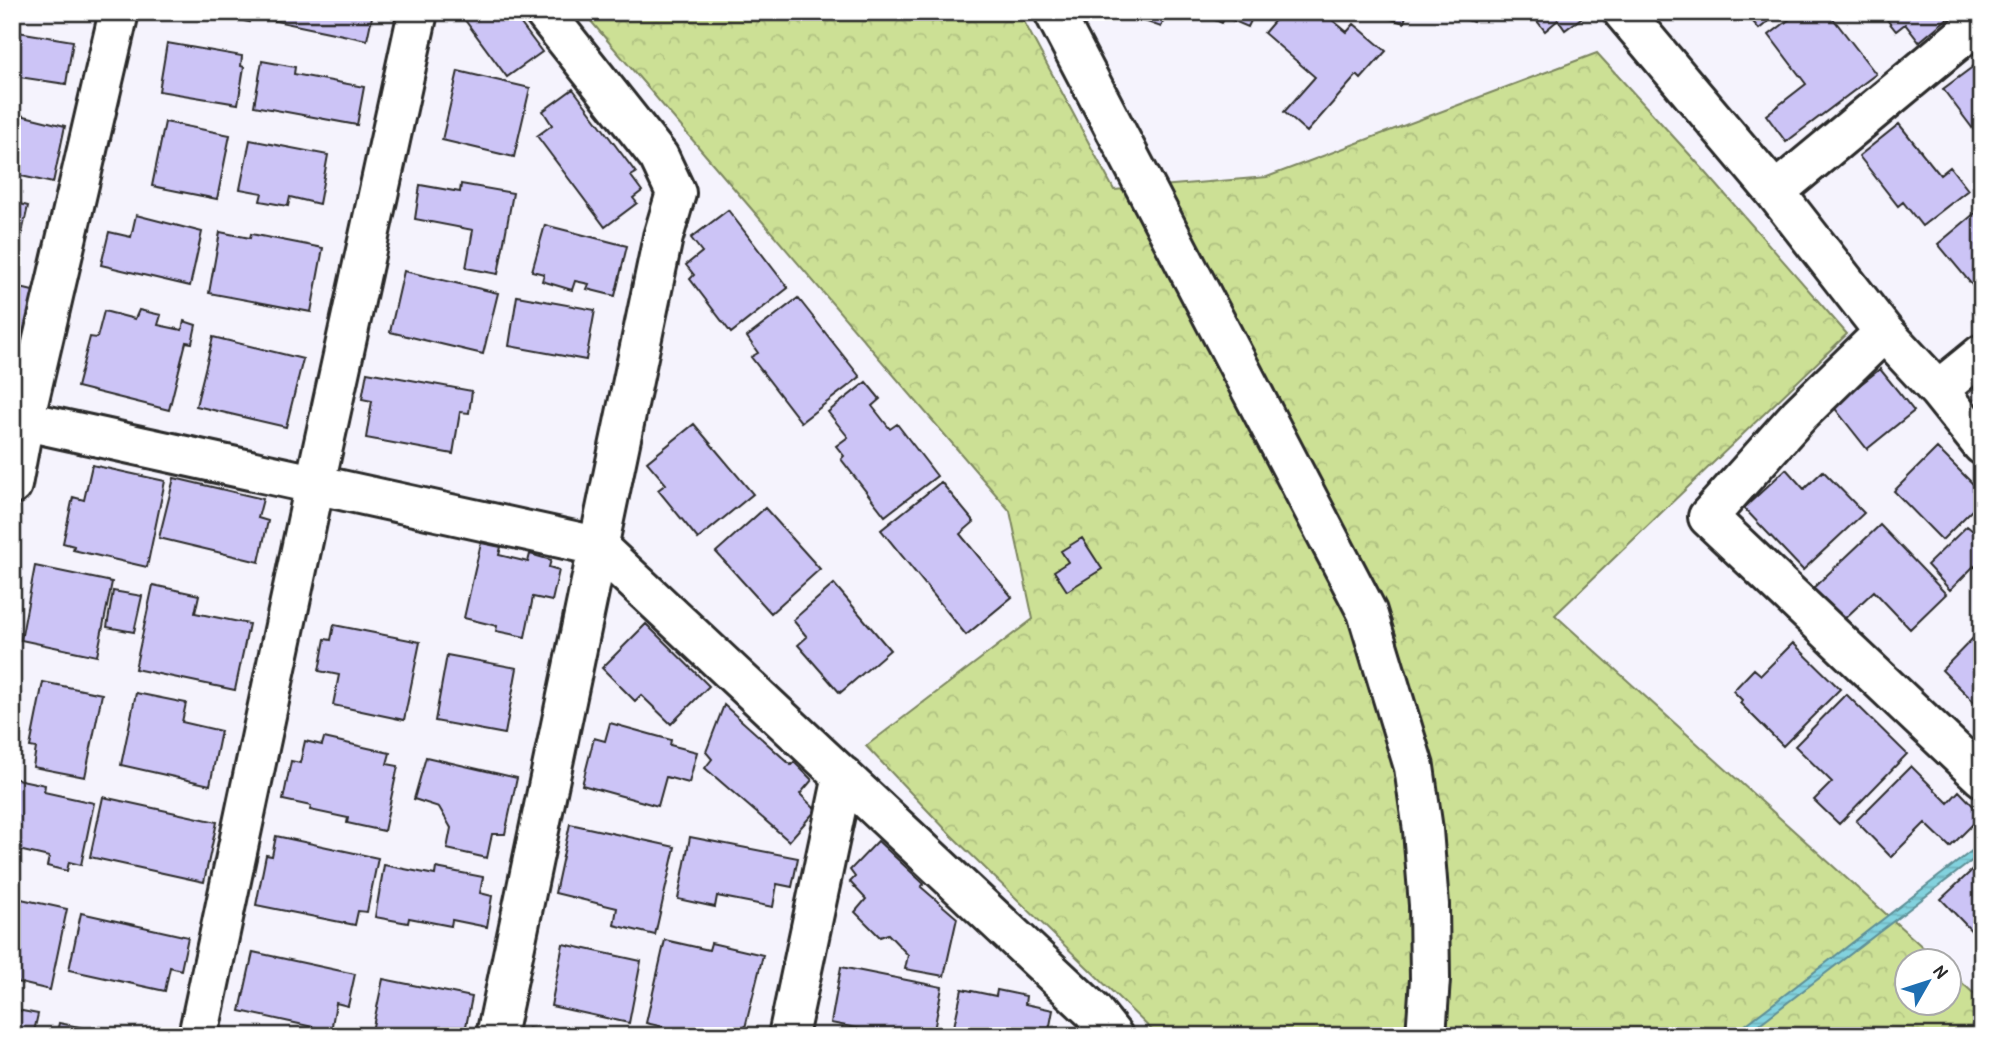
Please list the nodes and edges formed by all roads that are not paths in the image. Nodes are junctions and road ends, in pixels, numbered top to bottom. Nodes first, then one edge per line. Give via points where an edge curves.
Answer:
1 (119, 12) edge
2 (418, 12) edge
3 (544, 12) edge
4 (1054, 12) edge
5 (1623, 12) edge
6 (1982, 20) edge
7 (1775, 192) junction
8 (1884, 332) junction
9 (1982, 354) edge
10 (1938, 390) junction
11 (18, 419) edge
12 (1982, 444) edge
13 (12, 485) edge
14 (314, 485) junction
15 (597, 546) junction
16 (843, 776) junction
17 (1982, 777) edge
18 (1098, 1028) edge
19 (198, 1036) edge
20 (496, 1036) edge
21 (788, 1036) edge
22 (1426, 1036) edge

1 - 11 street
2 - 14 street
3 - 15 street via 659,157 676,193
4 - 22 street via 1367,612 1414,767 1423,830 1429,905
5 - 7 street
6 - 7 street
7 - 8 street
8 - 10 street
8 - 17 street via 1800,414 1708,517
9 - 10 street
10 - 12 street
11 - 13 street
11 - 14 street
14 - 15 street
14 - 19 street
15 - 16 street
15 - 20 street
16 - 18 street
16 - 21 street

